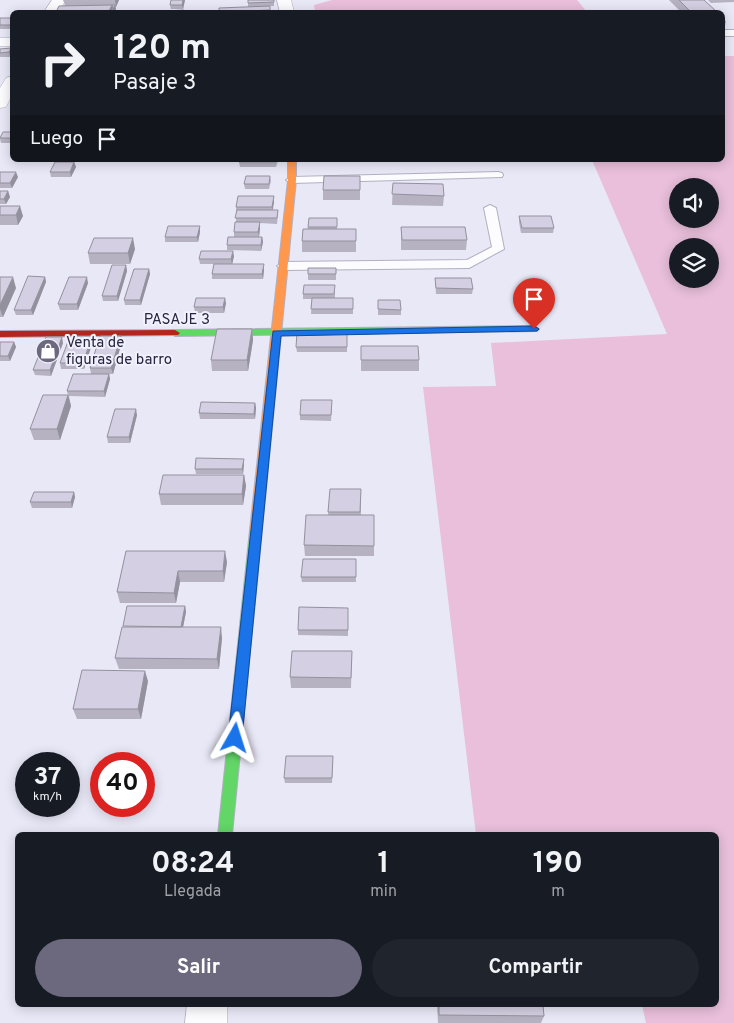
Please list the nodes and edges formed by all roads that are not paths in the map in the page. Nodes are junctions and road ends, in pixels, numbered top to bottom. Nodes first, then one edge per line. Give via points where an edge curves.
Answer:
1 (10, 85) edge
2 (0, 103) edge
3 (292, 162) edge
4 (498, 175) dead end
5 (292, 180) junction
6 (490, 208) dead end
7 (283, 266) junction
8 (534, 329) dead end
9 (276, 333) junction
10 (0, 334) edge
11 (225, 832) edge
12 (208, 1007) edge
13 (206, 1023) edge

1 - 2 street
3 - 5 street
4 - 5 lane
5 - 7 street
6 - 7 lane via 498,249 469,264
7 - 9 street
8 - 9 street, PASAJE 3
9 - 10 street, PASAJE 3
9 - 11 street
12 - 13 street

